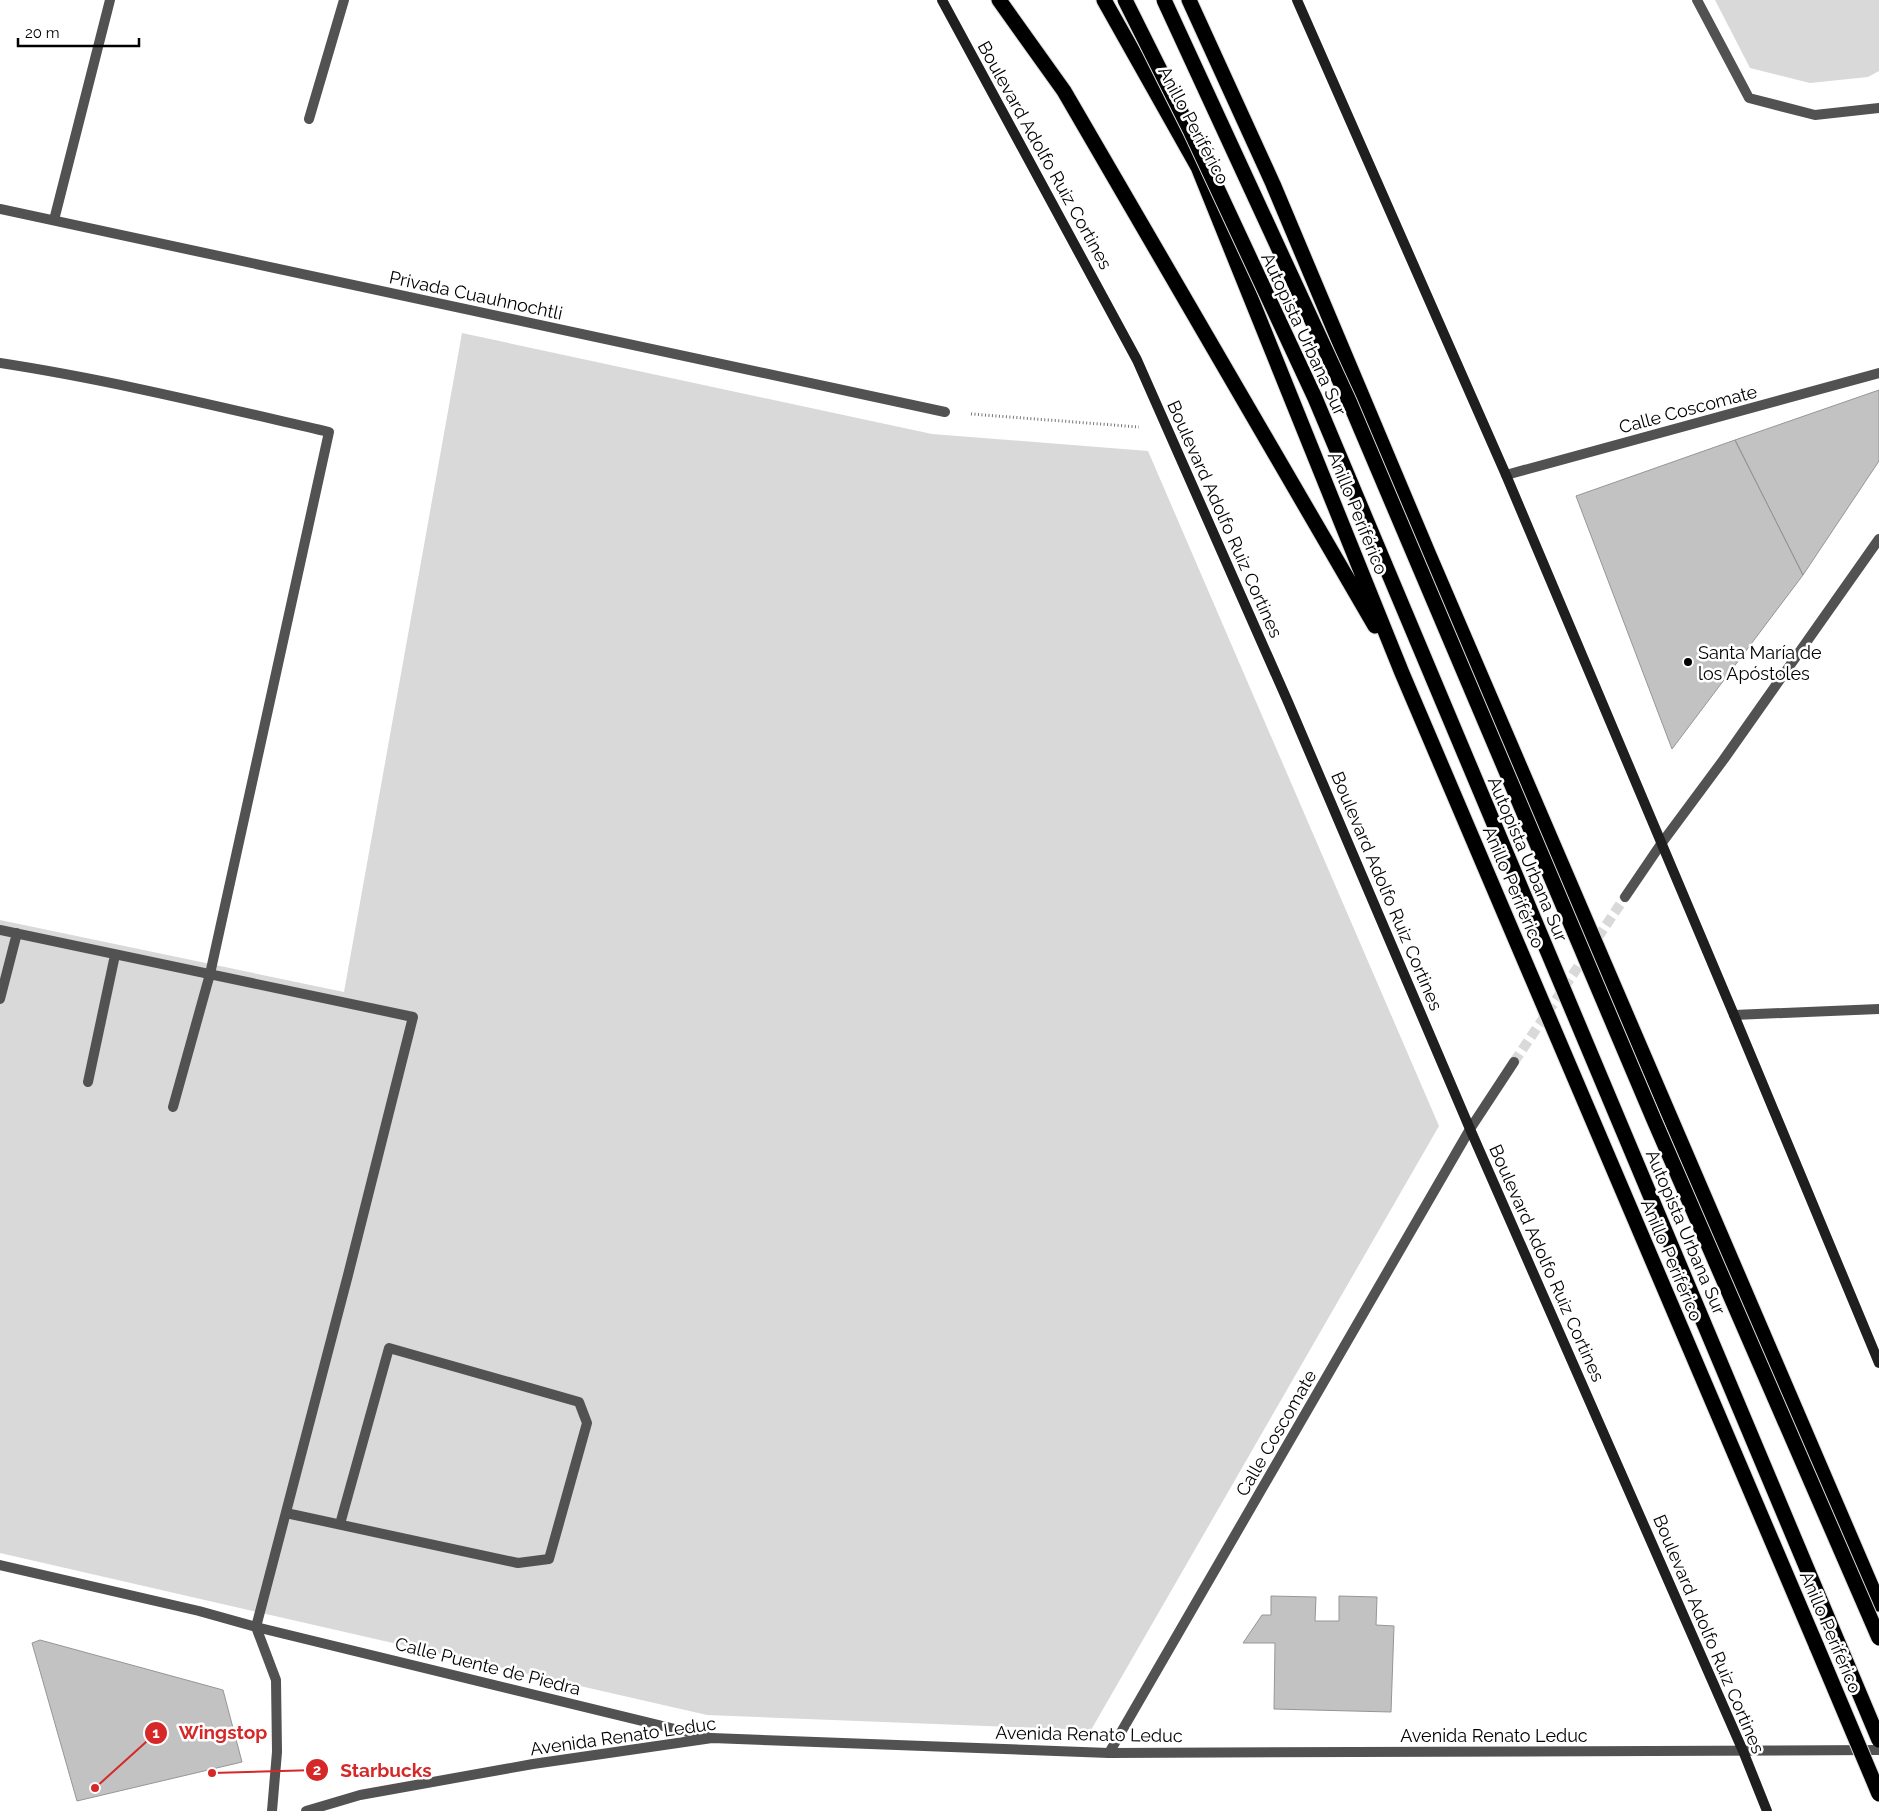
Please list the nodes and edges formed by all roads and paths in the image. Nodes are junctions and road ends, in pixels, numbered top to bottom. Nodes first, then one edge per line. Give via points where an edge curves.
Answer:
1 (110, 0) edge
2 (344, 0) edge
3 (942, 0) edge
4 (999, 0) edge
5 (1104, 0) edge
6 (1124, 0) edge
7 (1164, 0) edge
8 (1189, 0) edge
9 (1297, 0) edge
10 (1697, 0) edge
11 (1879, 108) edge
12 (309, 119) dead end
13 (0, 209) edge
14 (54, 220) junction
15 (0, 363) edge
16 (1879, 373) edge
17 (945, 412) joint
18 (1168, 430) junction
19 (1506, 475) junction
20 (1879, 539) edge
21 (1402, 672) junction
22 (1661, 844) junction
23 (1626, 897) tunnel mouth
24 (0, 930) edge
25 (17, 933) junction
26 (115, 955) junction
27 (210, 974) junction
28 (0, 998) edge
29 (1879, 1009) edge
30 (1734, 1015) junction
31 (1514, 1062) tunnel mouth
32 (88, 1082) dead end
33 (173, 1107) dead end
34 (1470, 1129) junction
35 (1879, 1363) edge
36 (286, 1513) junction
37 (340, 1524) junction
38 (0, 1565) edge
39 (1879, 1604) edge
40 (256, 1627) junction
41 (1879, 1638) edge
42 (712, 1738) junction
43 (1879, 1740) edge
44 (1879, 1750) edge
45 (1743, 1751) junction
46 (1109, 1753) junction
47 (1879, 1794) edge
48 (272, 1811) edge
49 (306, 1811) edge
50 (1767, 1811) edge

1 - 14 street
2 - 12 street
3 - 18 main road, Boulevard Adolfo Ruiz Cortines via 1137,360
4 - 21 highway via 1064,92
5 - 21 highway, Anillo Periférico via 1198,167
6 - 43 highway, Autopista Urbana Sur, bridge via 1190,132 1314,398
7 - 41 highway, Autopista Urbana Sur, bridge via 1349,401 1654,1120
8 - 39 highway via 1273,184
9 - 19 main road
10 - 11 street via 1749,98 1815,115
13 - 14 street, Privada Cuauhnochtli
14 - 17 street, Privada Cuauhnochtli
15 - 27 street via 143,390 329,432
16 - 19 street, Calle Coscomate
17 - 18 path
18 - 34 main road, Boulevard Adolfo Ruiz Cortines
19 - 22 main road
20 - 22 street
21 - 47 highway, Anillo Periférico, bridge
22 - 23 street
22 - 30 main road
24 - 25 street
25 - 26 street
25 - 28 street
26 - 27 street
26 - 32 street
27 - 33 street
27 - 36 street via 413,1017
29 - 30 street
30 - 35 main road
31 - 34 street, Calle Coscomate
34 - 45 main road, Boulevard Adolfo Ruiz Cortines
34 - 46 street, Calle Coscomate
36 - 37 street
36 - 40 street
37 - 37 street via 389,1348 579,1402 587,1423 549,1558 518,1563
38 - 40 street, Calle Puente de Piedra
40 - 42 street, Calle Puente de Piedra
40 - 48 street via 276,1680 277,1752
42 - 46 street, Avenida Renato Leduc
42 - 49 street, Avenida Renato Leduc via 533,1764 370,1793
44 - 45 street, Avenida Renato Leduc
45 - 46 street, Avenida Renato Leduc
45 - 50 main road, Boulevard Adolfo Ruiz Cortines

